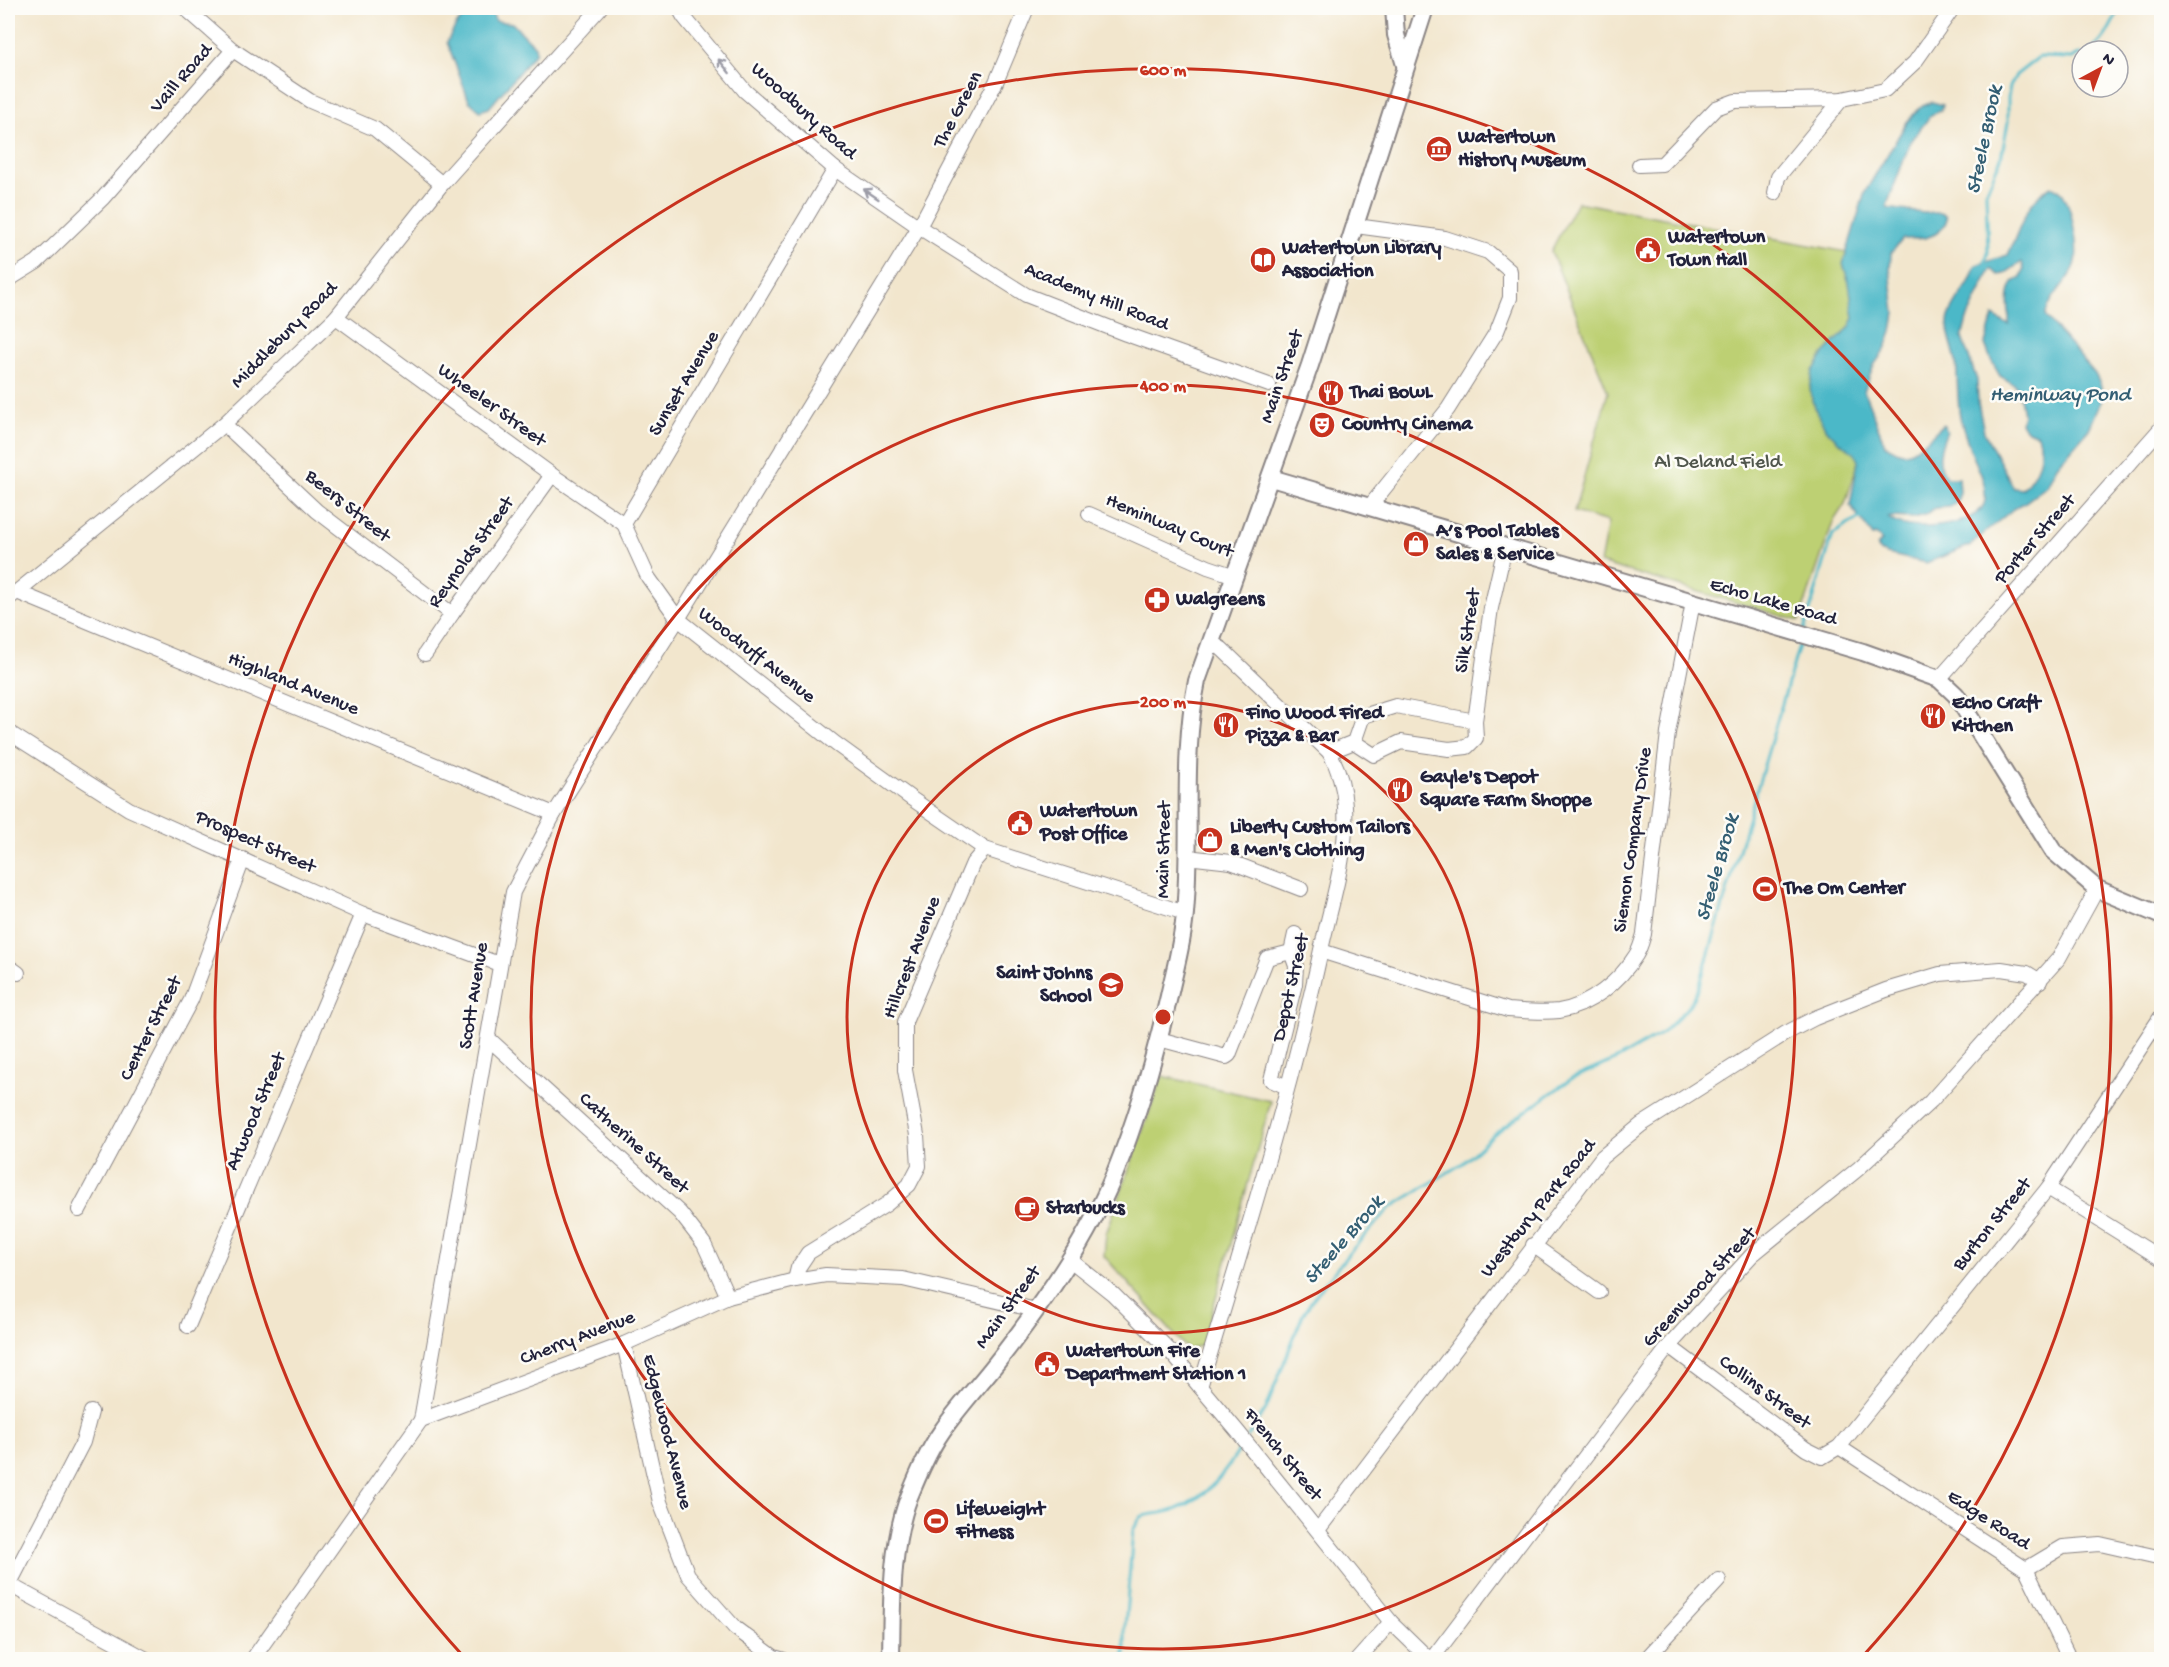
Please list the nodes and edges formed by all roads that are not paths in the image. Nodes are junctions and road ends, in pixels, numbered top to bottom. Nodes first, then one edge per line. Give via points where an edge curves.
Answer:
1 (185, 8) edge
2 (600, 8) edge
3 (679, 8) edge
4 (1027, 8) edge
5 (1394, 8) edge
6 (1425, 8) edge
7 (1953, 8) edge
8 (233, 50) junction
9 (1405, 65) junction
10 (1842, 99) junction
11 (1639, 165) dead end
12 (835, 169) junction
13 (442, 184) junction
14 (1775, 193) dead end
15 (1356, 226) junction
16 (919, 227) junction
17 (8, 280) edge
18 (336, 317) junction
19 (1269, 385) dead end
20 (224, 424) junction
21 (2162, 427) edge
22 (552, 475) junction
23 (1271, 478) junction
24 (1370, 507) junction
25 (1089, 514) dead end
26 (624, 524) junction
27 (1505, 547) junction
28 (1234, 576) junction
29 (12, 596) edge
30 (1693, 602) junction
31 (452, 614) junction
32 (678, 619) junction
33 (1210, 642) junction
34 (425, 654) dead end
35 (1939, 679) junction
36 (1475, 721) junction
37 (8, 732) edge
38 (1354, 742) junction
39 (1329, 752) junction
40 (554, 814) junction
41 (985, 849) junction
42 (1187, 857) junction
43 (243, 859) junction
44 (1301, 889) dead end
45 (2097, 890) junction
46 (1185, 913) junction
47 (363, 914) junction
48 (2162, 915) edge
49 (1295, 934) dead end
50 (1321, 951) junction
51 (1291, 952) junction
52 (500, 964) junction
53 (2040, 981) junction
54 (2162, 1015) edge
55 (489, 1039) junction
56 (1158, 1039) junction
57 (1287, 1087) junction
58 (2048, 1188) junction
59 (79, 1210) dead end
60 (1533, 1245) junction
61 (1069, 1259) junction
62 (2162, 1259) edge
63 (795, 1280) junction
64 (1599, 1292) dead end
65 (728, 1297) junction
66 (1036, 1310) junction
67 (188, 1326) dead end
68 (624, 1344) junction
69 (1669, 1346) junction
70 (1200, 1387) junction
71 (91, 1412) dead end
72 (421, 1420) junction
73 (1839, 1447) junction
74 (1318, 1530) junction
75 (2162, 1558) edge
76 (2026, 1569) junction
77 (1719, 1580) dead end
78 (8, 1584) edge
79 (1391, 1622) junction
80 (148, 1659) edge
81 (252, 1659) edge
82 (784, 1659) edge
83 (891, 1659) edge
84 (1356, 1659) edge
85 (1430, 1659) edge
86 (1645, 1659) edge
87 (2070, 1659) edge

1 - 8 street
2 - 13 street, Middlebury Road
12 -> 3 street, Woodbury Road via 746,92
4 - 16 street, The Green via 996,82
5 - 9 main road via 1396,35
6 - 9 main road, Main Street
7 - 10 street via 1915,62 1885,90
8 - 13 street, Vaill Road via 310,101 375,129
8 - 17 street, Vaill Road via 103,198 37,262
9 - 15 main road, Main Street
10 - 11 street via 1735,101 1716,108 1662,164
10 - 14 street via 1778,177
16 -> 12 street, Woodbury Road
12 - 26 street, Sunset Avenue
13 - 18 street, Middlebury Road
15 - 23 main road, Main Street
15 - 24 street via 1445,238 1488,252 1510,271 1510,298 1497,331 1448,409
16 - 19 street, Academy Hill Road via 1026,295
16 - 32 street, Woodruff Avenue
18 - 20 street, Middlebury Road
18 - 22 street, Wheeler Street
20 - 29 street, Middlebury Road
20 - 31 street, Beers Street via 317,511
21 - 35 street, Porter Street
22 - 26 street, Wheeler Street
22 - 31 street, Reynolds Street
23 - 24 main road, Echo Lake Road
23 - 28 main road, Main Street
24 - 27 main road, Echo Lake Road
25 - 28 street, Heminway Court
26 - 32 street via 648,577
27 - 30 main road, Echo Lake Road
27 - 36 street, Silk Street via 1491,608
28 - 33 main road, Main Street
29 - 40 street, Highland Avenue
30 - 35 main road, Echo Lake Road via 1863,651
30 - 50 street, Siemon Company Drive via 1668,733 1644,934 1637,954 1615,983 1562,1010 1508,1010
31 - 34 street, Reynolds Street
32 - 40 street, Scott Avenue
32 - 41 street, Woodruff Avenue via 836,744
33 - 39 street, Depot Street via 1222,649
33 - 42 main road, Main Street via 1192,705
35 - 45 main road, Echo Lake Road via 1956,694 2053,851
36 - 38 street via 1396,706 1363,716
36 - 38 street, Silk Street via 1476,738 1467,747 1449,749 1401,742 1374,755
37 - 43 street, Prospect Street via 129,809
38 - 39 street
39 - 50 street, Depot Street via 1343,784 1344,841
40 - 52 street, Scott Avenue via 513,892
41 - 46 street, Woodruff Avenue
41 - 63 street, Hillcrest Avenue via 973,863 905,1022 905,1070 919,1166 909,1185 887,1204 808,1253
42 - 44 street via 1232,862
42 - 46 main road, Main Street
43 - 47 street, Prospect Street
43 - 59 street, Center Street via 191,1000
45 - 48 main road, Echo Lake Road
45 - 53 street, Greenwood Street via 2059,958
46 - 56 main road, Main Street
47 - 52 street, Prospect Street
47 - 67 street, Atwood Street
49 - 51 street
50 - 57 street, Depot Street
51 - 56 street via 1267,957 1226,1057
51 - 57 street via 1296,966 1295,984 1271,1080
52 - 55 street, Scott Avenue
53 - 60 street, Westbury Park Road via 2001,969 1940,974 1886,990 1786,1033 1641,1125 1602,1156
53 - 69 street, Greenwood Street via 1931,1101 1858,1170 1752,1256
54 - 58 street, Burton Street
55 - 65 street, Catherine Street via 680,1213 704,1244
55 - 72 street, Scott Avenue
56 - 61 main road, Main Street via 1114,1173
57 - 70 street, Depot Street
58 - 62 street
58 - 73 street, Burton Street
60 - 64 street
60 - 74 street, Westbury Park Road
61 - 66 main road, Main Street
61 - 70 street, French Street via 1129,1309
63 - 65 street, Cherry Avenue
63 - 66 street, Cherry Avenue via 826,1275 903,1279
65 - 68 street, Cherry Avenue
66 - 83 main road, Main Street via 941,1432 915,1482 896,1554
68 - 72 street, Cherry Avenue
68 - 82 street, Edgewood Avenue via 660,1502 688,1575 735,1628 774,1657
69 - 73 street, Collins Street via 1806,1449 1822,1457
69 - 85 street, Greenwood Street
70 - 74 street, French Street
71 - 78 street via 83,1442
72 - 81 street
73 - 76 street, Edge Road
74 - 79 street, French Street
75 - 76 street, Edge Road via 2100,1544 2062,1547
76 - 87 street
77 - 86 street
78 - 80 street
79 - 84 street
79 - 85 street, French Street

